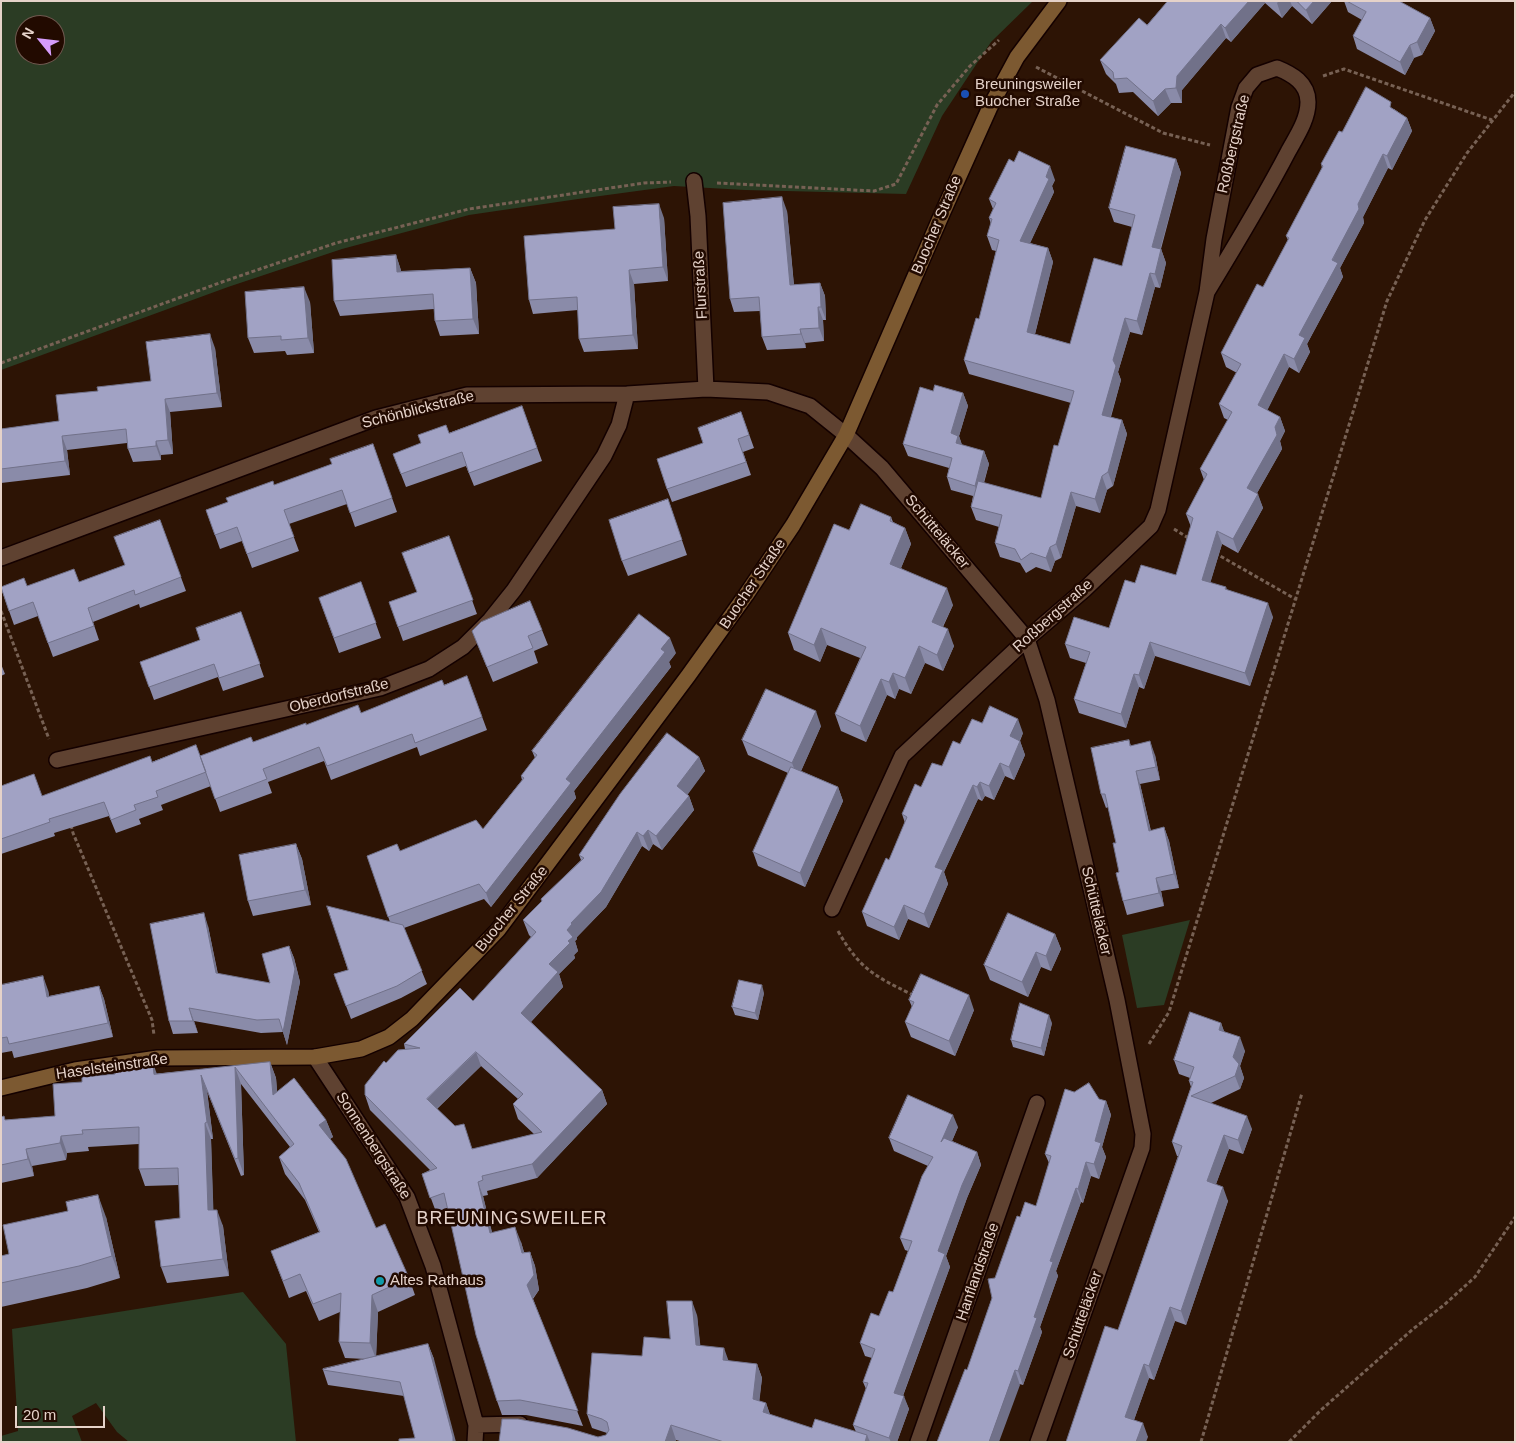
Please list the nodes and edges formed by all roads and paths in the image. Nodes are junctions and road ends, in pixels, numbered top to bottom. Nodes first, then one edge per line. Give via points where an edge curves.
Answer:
1 (1059, 1) edge
2 (999, 40) dead end
3 (1018, 57) junction
4 (1301, 82) junction
5 (1515, 92) edge
6 (1492, 120) junction
7 (1230, 150) junction
8 (694, 180) junction
9 (1207, 292) junction
10 (1, 363) edge
11 (706, 389) junction
12 (627, 394) junction
13 (846, 434) junction
14 (1154, 518) junction
15 (1196, 542) edge
16 (1213, 552) edge
17 (1, 558) edge
18 (1297, 600) junction
19 (1, 611) edge
20 (1027, 639) junction
21 (56, 760) joint
22 (71, 824) edge
23 (832, 909) joint
24 (911, 994) edge
25 (152, 1020) dead end
26 (1128, 1055) junction
27 (315, 1057) junction
28 (1, 1088) edge
29 (1302, 1093) dead end
30 (1037, 1103) dead end
31 (1515, 1216) edge
32 (476, 1425) junction
33 (532, 1426) edge
34 (475, 1442) edge
35 (918, 1442) edge
36 (1038, 1442) edge
37 (1201, 1442) edge
38 (1288, 1442) edge

1 - 3 street, Buocher Straße
2 - 8 path via 970,66 937,105 896,184 874,191
3 - 7 path via 1163,133
3 - 13 street, Buocher Straße via 976,135
4 - 6 path via 1344,69
4 - 7 street, Roßbergstraße via 1277,68 1257,75 1246,88 1239,107
4 - 9 street, Roßbergstraße via 1308,102 1306,116 1274,179
5 - 6 path
6 - 18 path via 1425,220 1387,301
7 - 9 street, Roßbergstraße
8 - 10 path via 644,183 469,209 336,243
8 - 11 street, Flurstraße
9 - 14 street, Roßbergstraße
11 - 12 street, Schönblickstraße
11 - 13 street, Schönblickstraße via 768,392 810,406
12 - 17 street, Schönblickstraße via 467,395 376,418
12 - 21 street, Oberdorfstraße via 619,425 604,456 514,590 463,647 428,669 380,688
13 - 20 street, Schütteläcker via 882,468
13 - 27 street, Buocher Straße via 792,526 746,595 498,930 412,1019 389,1037 361,1049
14 - 15 path
14 - 20 street, Roßbergstraße via 1150,526 1090,584
16 - 18 path
18 - 26 path via 1169,1012 1150,1043
19 - 21 path
20 - 23 street, Roßbergstraße via 902,756
20 - 26 street, Schütteläcker via 1047,700
22 - 25 path
23 - 24 path via 847,948 862,965 881,980
26 - 36 street, Schütteläcker via 1144,1134 1142,1148
27 - 28 street, Haselsteinstraße via 158,1058 75,1070
27 - 32 street, Sonnenbergstraße via 407,1197 432,1266
29 - 37 path
30 - 35 street, Hanflandstraße
31 - 38 path via 1475,1277
32 - 33 street
32 - 34 street, Sonnenbergstraße

